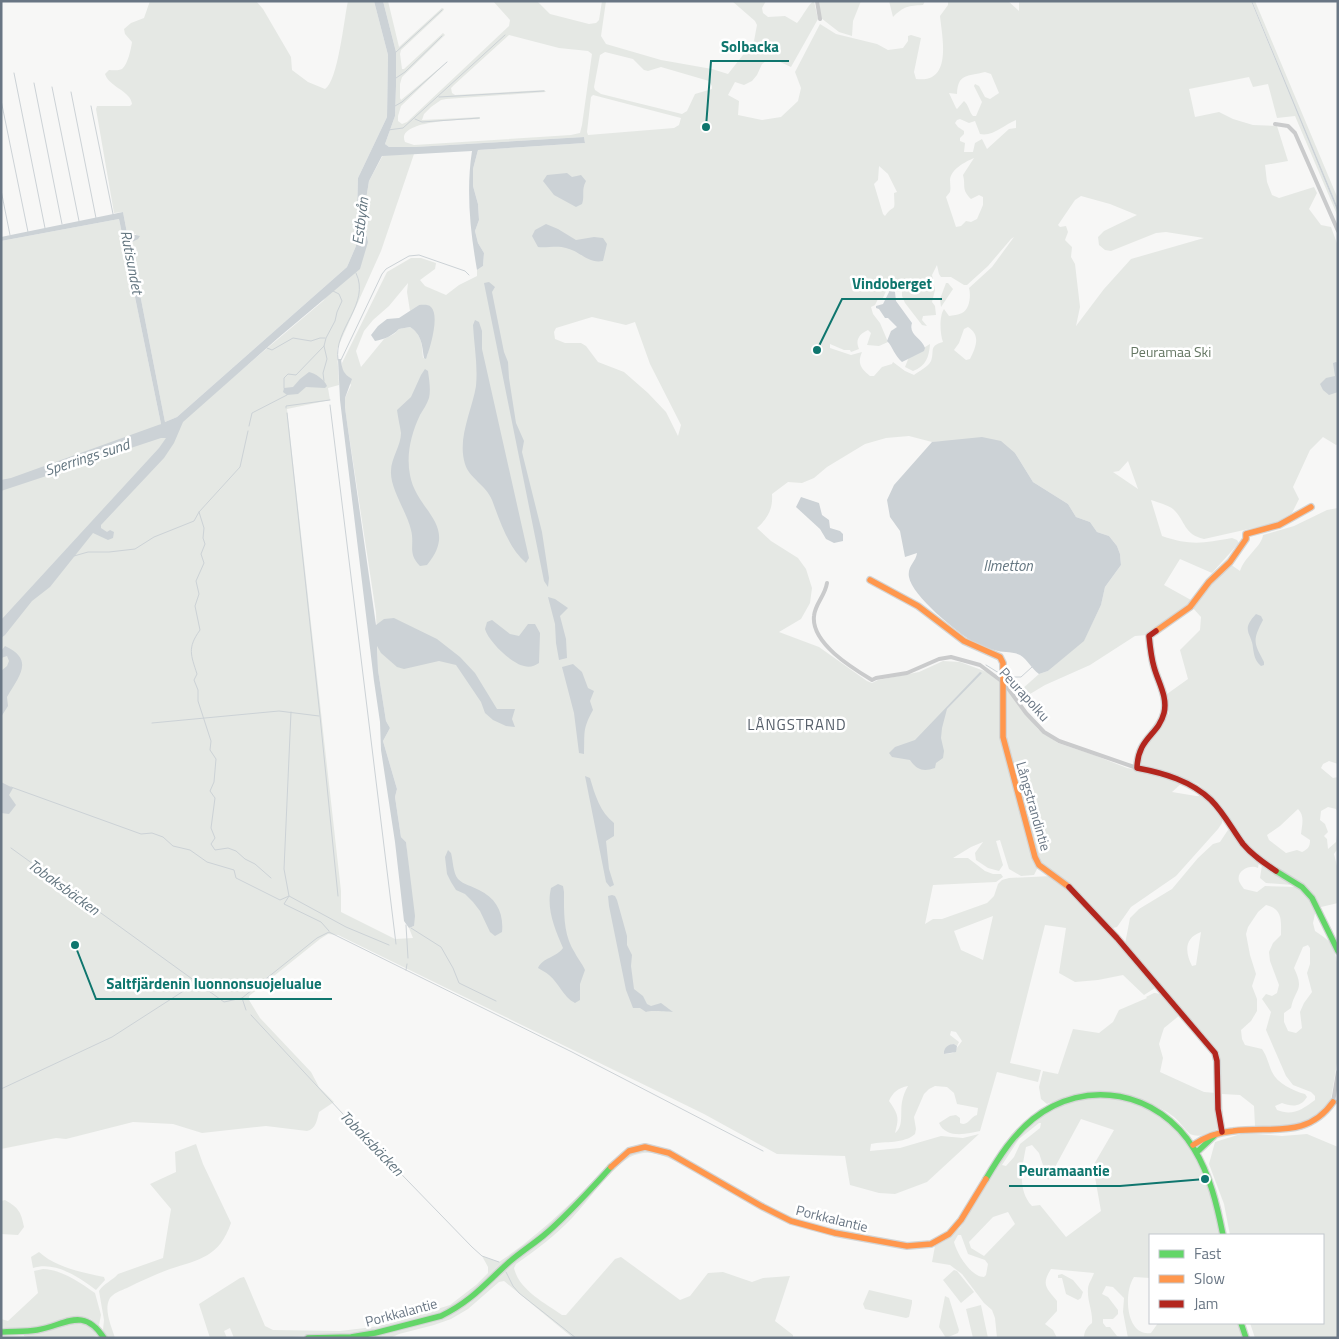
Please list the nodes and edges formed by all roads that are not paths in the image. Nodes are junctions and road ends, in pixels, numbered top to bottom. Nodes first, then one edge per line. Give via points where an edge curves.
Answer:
1 (817, 1) edge
2 (820, 19) dead end
3 (1275, 124) dead end
4 (1338, 231) edge
5 (1311, 507) dead end
6 (870, 580) dead end
7 (827, 584) dead end
8 (1004, 683) junction
9 (1137, 768) junction
10 (1338, 951) edge
11 (1338, 1072) edge
12 (1336, 1102) edge
13 (1222, 1132) junction
14 (1215, 1135) junction
15 (1193, 1145) junction
16 (1197, 1152) junction
17 (1224, 1234) edge
18 (1241, 1324) edge
19 (1, 1332) edge
20 (104, 1338) edge
21 (308, 1338) edge
22 (1246, 1338) edge

1 - 2 street
3 - 4 street via 1288,126 1295,133
5 - 9 street via 1279,525 1246,534 1230,562 1190,607 1149,636 1164,712 1141,745 1136,758
6 - 8 street, Långstrandintie via 918,606 964,641 1000,657
7 - 8 street, Peurapolku via 826,593 814,614 814,626 829,649 872,680 907,673 951,657 980,666
8 - 9 street, Peurapolku via 1044,732 1059,741
8 - 13 street, Långstrandintie via 1003,737 1035,857 1039,865 1068,886 1117,938 1215,1054
9 - 10 street via 1170,775 1203,792 1258,859 1308,893
11 - 12 street
12 - 13 street via 1320,1118 1301,1127
13 - 14 street
14 - 15 street
14 - 16 street
15 - 16 street, Porkkalantie
15 - 21 street, Porkkalantie via 1169,1119 1135,1100 1106,1094 1066,1100 1046,1109 1020,1129 951,1232 935,1242 918,1246 835,1233 791,1221 669,1153 650,1147 635,1148 620,1158 544,1235 470,1299 451,1311 375,1333
16 - 17 street, Porkkalantie via 1214,1191
18 - 22 street
19 - 20 street via 38,1330 83,1320 96,1326

